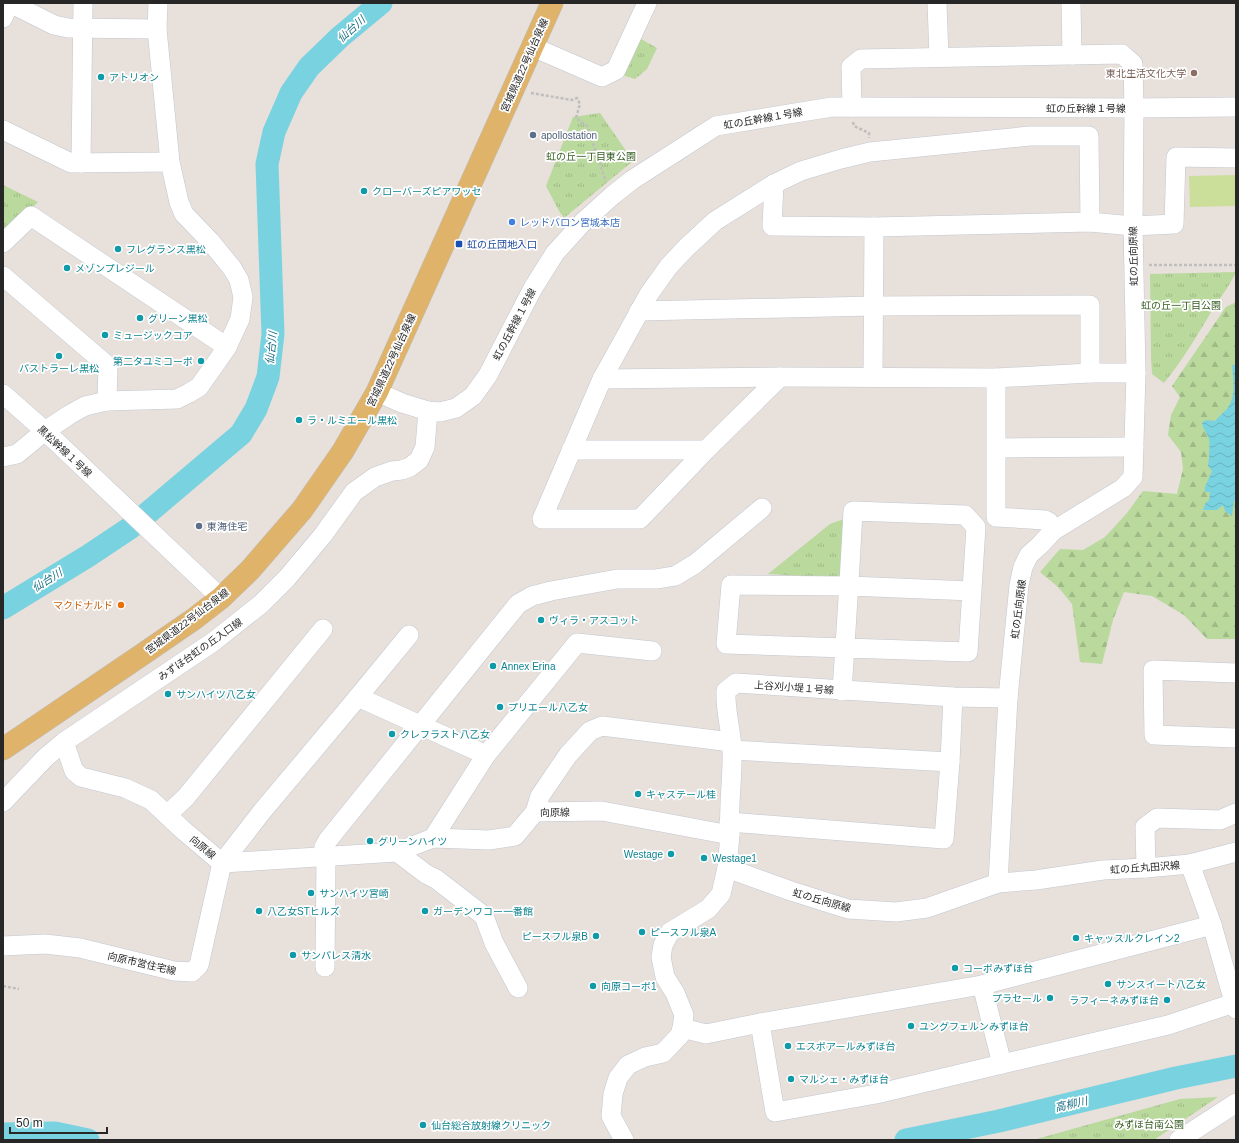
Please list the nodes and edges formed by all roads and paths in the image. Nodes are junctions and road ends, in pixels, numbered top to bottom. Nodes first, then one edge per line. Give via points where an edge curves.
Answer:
1 (9, 3) edge
2 (83, 3) edge
3 (158, 3) edge
4 (552, 3) edge
5 (647, 3) edge
6 (937, 3) edge
7 (1071, 3) edge
8 (3, 18) edge
9 (83, 29) junction
10 (157, 29) junction
11 (533, 47) junction
12 (1072, 55) junction
13 (939, 58) junction
14 (531, 93) dead end
15 (850, 107) junction
16 (1236, 107) edge
17 (1134, 108) junction
18 (3, 130) edge
19 (870, 152) junction
20 (1236, 158) edge
21 (81, 162) junction
22 (170, 162) junction
23 (606, 183) dead end
24 (774, 184) junction
25 (1090, 222) junction
26 (1133, 226) junction
27 (874, 227) junction
28 (3, 243) edge
29 (1133, 265) junction
30 (1236, 265) edge
31 (3, 276) edge
32 (874, 306) junction
33 (639, 312) junction
34 (227, 347) junction
35 (1090, 372) junction
36 (1136, 373) junction
37 (780, 377) junction
38 (873, 377) junction
39 (996, 378) junction
40 (602, 379) junction
41 (377, 392) junction
42 (3, 394) edge
43 (107, 401) junction
44 (428, 411) junction
45 (44, 431) junction
46 (1134, 446) junction
47 (996, 448) junction
48 (571, 450) junction
49 (706, 450) junction
50 (3, 457) edge
51 (762, 508) dead end
52 (1053, 531) junction
53 (849, 586) junction
54 (972, 591) junction
55 (221, 598) junction
56 (323, 628) dead end
57 (409, 635) dead end
58 (845, 648) junction
59 (652, 651) dead end
60 (1236, 673) edge
61 (842, 691) junction
62 (358, 697) junction
63 (953, 697) junction
64 (1008, 698) junction
65 (420, 725) junction
66 (1236, 738) edge
67 (64, 742) junction
68 (732, 746) junction
69 (3, 749) edge
70 (486, 755) junction
71 (950, 762) junction
72 (3, 802) edge
73 (535, 812) junction
74 (1236, 813) edge
75 (167, 815) junction
76 (729, 828) junction
77 (433, 838) junction
78 (397, 852) junction
79 (1236, 852) edge
80 (326, 856) junction
81 (222, 863) junction
82 (1190, 864) junction
83 (727, 868) junction
84 (1146, 868) junction
85 (998, 883) junction
86 (1212, 925) junction
87 (3, 946) edge
88 (325, 966) dead end
89 (982, 985) junction
90 (3, 986) edge
91 (518, 988) dead end
92 (18, 989) dead end
93 (1235, 1006) edge
94 (760, 1023) junction
95 (682, 1028) junction
96 (1002, 1064) junction
97 (1236, 1103) edge
98 (624, 1140) edge
99 (1179, 1140) edge

1 - 8 street
1 - 9 street via 54,25
2 - 9 street
3 - 10 street
4 - 11 main road, 宮城県道22号仙台泉線
5 - 11 street via 616,70 602,77
6 - 13 street
7 - 12 street
9 - 10 street
9 - 21 street
10 - 22 street
11 - 41 main road, 宮城県道22号仙台泉線
12 - 13 street, 虹の丘向原線
12 - 17 street, 虹の丘向原線 via 1122,54 1133,64
13 - 15 street, 虹の丘向原線 via 861,59 851,67
14 - 23 path via 572,100 577,98 580,104 576,118 586,126
15 - 17 street, 虹の丘幹線１号線
15 - 19 path via 854,126 869,134
15 - 44 street, 虹の丘幹線１号線 via 832,107 716,126 632,180 583,222 555,253 533,288 488,375 473,396 456,408 440,412
16 - 17 street, 虹の丘幹線１号線
17 - 26 street, 虹の丘向原線
18 - 21 street via 71,163
19 - 24 street via 801,171
19 - 25 street via 1030,136 1089,136
20 - 26 street via 1176,157 1174,224
21 - 22 street
22 - 34 street via 184,214 210,241 239,280 243,297 240,319
24 - 27 street via 772,226
24 - 33 street via 715,222 686,248 669,266
25 - 26 street
25 - 27 street
26 - 29 street, 虹の丘向原線
27 - 32 street
28 - 34 street via 31,216
29 - 30 path
29 - 36 street, 虹の丘向原線
31 - 43 street via 108,366
32 - 33 street
32 - 35 street via 1090,305
32 - 38 street
33 - 40 street
34 - 43 street via 199,387 177,399
35 - 36 street
35 - 39 street
36 - 46 street, 虹の丘向原線
37 - 38 street
37 - 40 street
37 - 49 street
38 - 39 street
39 - 47 street
40 - 48 street
41 - 44 street, 虹の丘幹線１号線
41 - 55 main road, 宮城県道22号仙台泉線 via 343,451 302,510 250,570
42 - 45 street, 黒松幹線１号線
43 - 45 street via 85,406
44 - 67 street, みずほ台虹の丘入口線 via 425,447 419,460 410,467 375,477 354,492 323,535 261,604 213,642
45 - 50 street via 17,454
45 - 55 street, 黒松幹線１号線
46 - 47 street
46 - 52 street, 虹の丘向原線 via 1133,477 1123,488
47 - 52 street via 996,517 1045,520 1049,522
48 - 49 street
48 - 49 street via 542,519 640,519
51 - 65 street via 695,564 676,576 617,579 551,591 532,596 518,604
52 - 64 street, 虹の丘向原線 via 1029,554 1023,567
53 - 54 street
53 - 54 street via 852,511 966,515 976,527
53 - 58 street
53 - 58 street via 731,585 726,644
54 - 58 street via 968,652
55 - 69 main road, 宮城県道22号仙台泉線
56 - 75 street via 186,797
57 - 62 street
58 - 61 street
59 - 70 street via 577,642
60 - 66 street via 1153,670 1154,735
61 - 63 street, 上谷刈小堤１号線
61 - 68 street, 上谷刈小堤１号線 via 736,683 726,690 725,704
62 - 65 street
62 - 81 street
63 - 64 street, 上谷刈小堤１号線
63 - 71 street
64 - 85 street, 虹の丘向原線
65 - 70 street
65 - 80 street via 328,840 324,847
67 - 72 street, みずほ台虹の丘入口線
67 - 75 street, 向原線 via 74,771 81,776 125,788 151,800
68 - 71 street
68 - 73 street via 602,726 590,731 568,755 540,796
68 - 76 street, 上谷刈小堤１号線
70 - 77 street
71 - 76 street, 向原線 via 944,838
73 - 76 street, 向原線 via 602,811
73 - 77 street, 向原線 via 515,836 489,840
74 - 84 street via 1220,820 1158,818 1145,827
75 - 81 street, 向原線
76 - 83 street
77 - 78 street, 向原線
78 - 80 street, 向原線
78 - 91 street via 484,916 494,943
79 - 82 street
80 - 81 street, 向原線
80 - 88 street
81 - 87 street, 向原市営住宅線 via 199,965 192,972 174,971 80,948 45,944
82 - 84 street, 虹の丘丸田沢線
82 - 86 street, 虹の丘丸田沢線
83 - 85 street, 虹の丘向原線 via 848,909 896,912 927,908
83 - 95 street via 721,894 708,909 670,932 664,946 661,958 664,977 675,993 684,1015
84 - 85 street, 虹の丘丸田沢線 via 1103,870
86 - 89 street
86 - 93 street, 虹の丘丸田沢線
89 - 94 street
89 - 96 street
90 - 92 path
93 - 96 street via 1168,1025
94 - 95 street via 706,1034
94 - 96 street via 775,1112 876,1094
95 - 98 street via 680,1035 663,1053 645,1057 628,1065 618,1078 613,1094 611,1116
97 - 99 street

